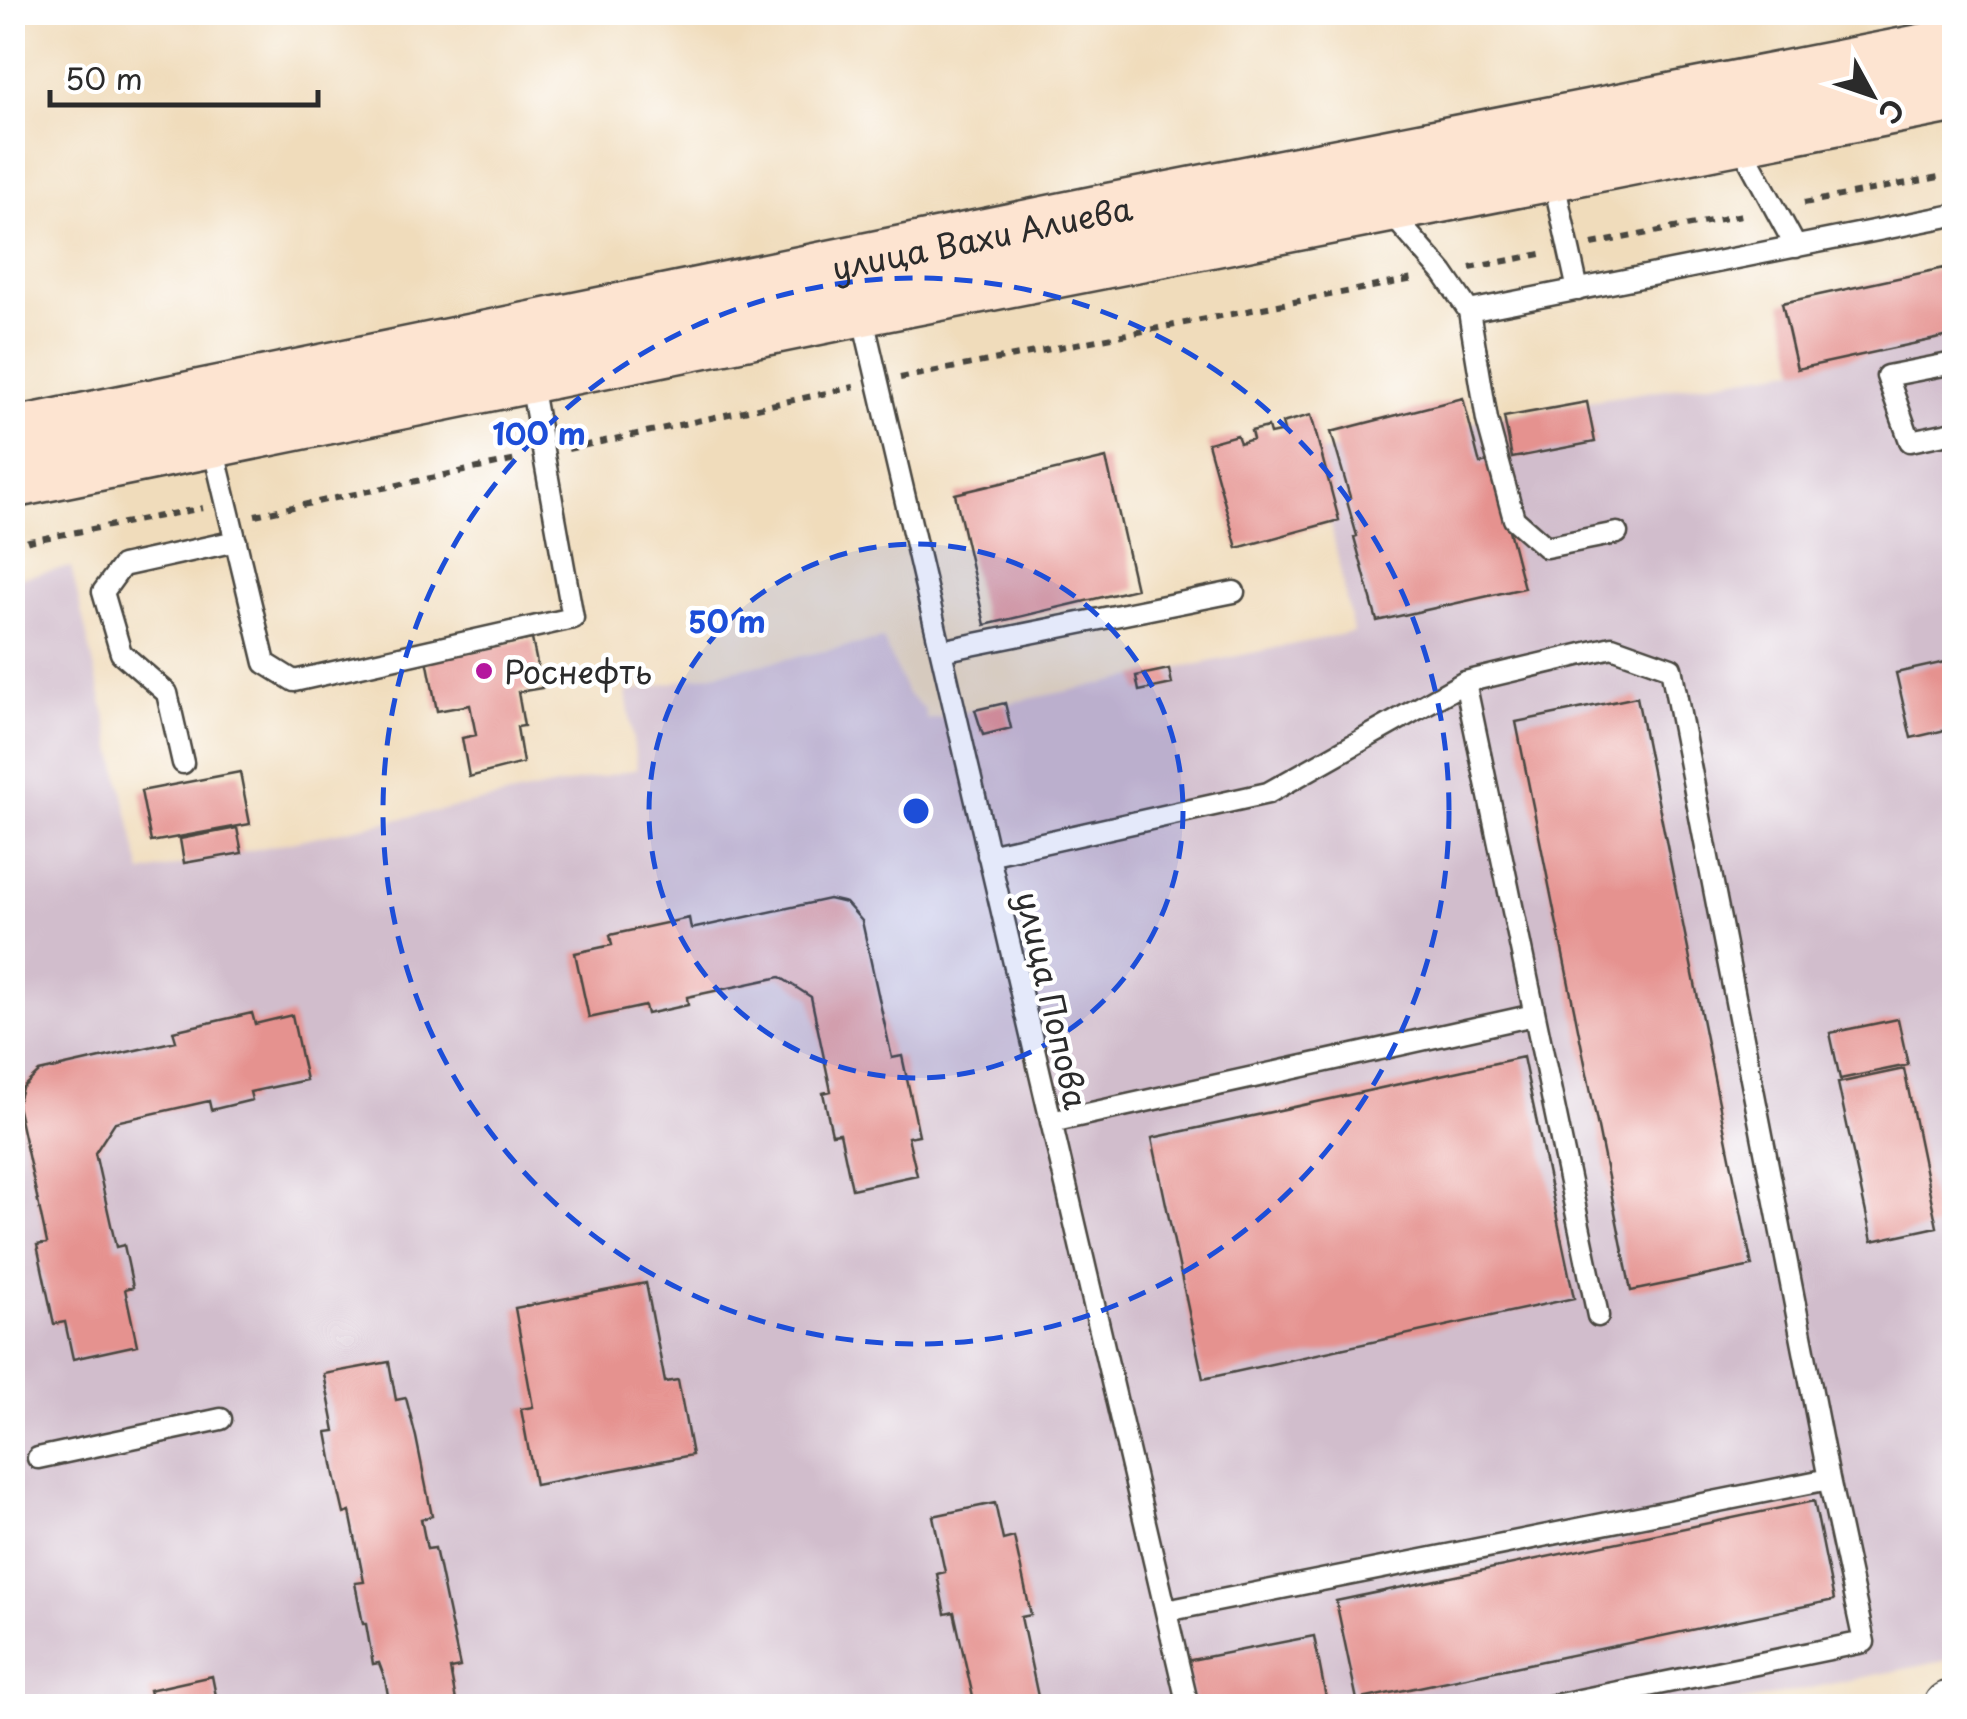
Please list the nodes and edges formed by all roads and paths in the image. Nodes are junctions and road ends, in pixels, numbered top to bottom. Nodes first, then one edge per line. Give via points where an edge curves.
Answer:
1 (1954, 46) edge
2 (1954, 94) edge
3 (1736, 136) junction
4 (1551, 171) junction
5 (1954, 174) edge
6 (1383, 204) junction
7 (1775, 208) junction
8 (1954, 215) edge
9 (1796, 247) junction
10 (1569, 248) junction
11 (1444, 273) junction
12 (1578, 290) junction
13 (860, 308) junction
14 (1469, 311) junction
15 (1954, 363) edge
16 (529, 375) junction
17 (878, 382) junction
18 (1954, 432) edge
19 (12, 436) edge
20 (212, 441) junction
21 (541, 455) junction
22 (12, 480) edge
23 (229, 512) junction
24 (1618, 534) dead end
25 (236, 541) junction
26 (12, 547) edge
27 (1234, 592) dead end
28 (941, 652) junction
29 (1465, 682) junction
30 (183, 763) dead end
31 (988, 855) junction
32 (1534, 1015) junction
33 (1051, 1122) junction
34 (1598, 1316) dead end
35 (222, 1418) dead end
36 (38, 1458) dead end
37 (1829, 1479) junction
38 (1166, 1611) junction
39 (1188, 1706) edge
40 (1550, 1706) edge

1 - 19 main road, улица Вахи Алиева
2 - 3 main road, улица Вахи Алиева
3 - 4 main road, улица Вахи Алиева
3 - 7 lane
4 - 6 main road, улица Вахи Алиева
4 - 10 lane
5 - 7 path
6 - 11 lane
6 - 13 main road, улица Вахи Алиева
7 - 9 lane
7 - 10 path
8 - 9 lane
9 - 12 lane
10 - 11 path
10 - 12 lane
11 - 14 lane
11 - 17 path
12 - 14 lane
13 - 16 main road, улица Вахи Алиева
13 - 17 lane, улица Попова
14 - 24 lane via 1487,420 1514,519 1546,546
15 - 18 lane via 1887,376 1910,440
16 - 20 main road, улица Вахи Алиева
16 - 21 lane
17 - 21 path
17 - 28 lane, улица Попова
20 - 22 main road, улица Вахи Алиева
20 - 23 lane
21 - 23 path via 247,516
21 - 25 lane via 573,618 294,681 265,663
23 - 25 lane
23 - 26 path via 208,507
25 - 30 lane via 122,566 103,592 121,654 167,693
27 - 28 lane
28 - 31 lane, улица Попова
29 - 31 lane via 1268,793
29 - 32 lane
29 - 37 lane via 1612,646 1671,668
31 - 33 lane, улица Попова
32 - 33 lane
32 - 34 lane
33 - 38 lane, улица Попова
35 - 36 lane
37 - 38 lane
37 - 40 lane via 1864,1642
38 - 39 lane, улица Попова

